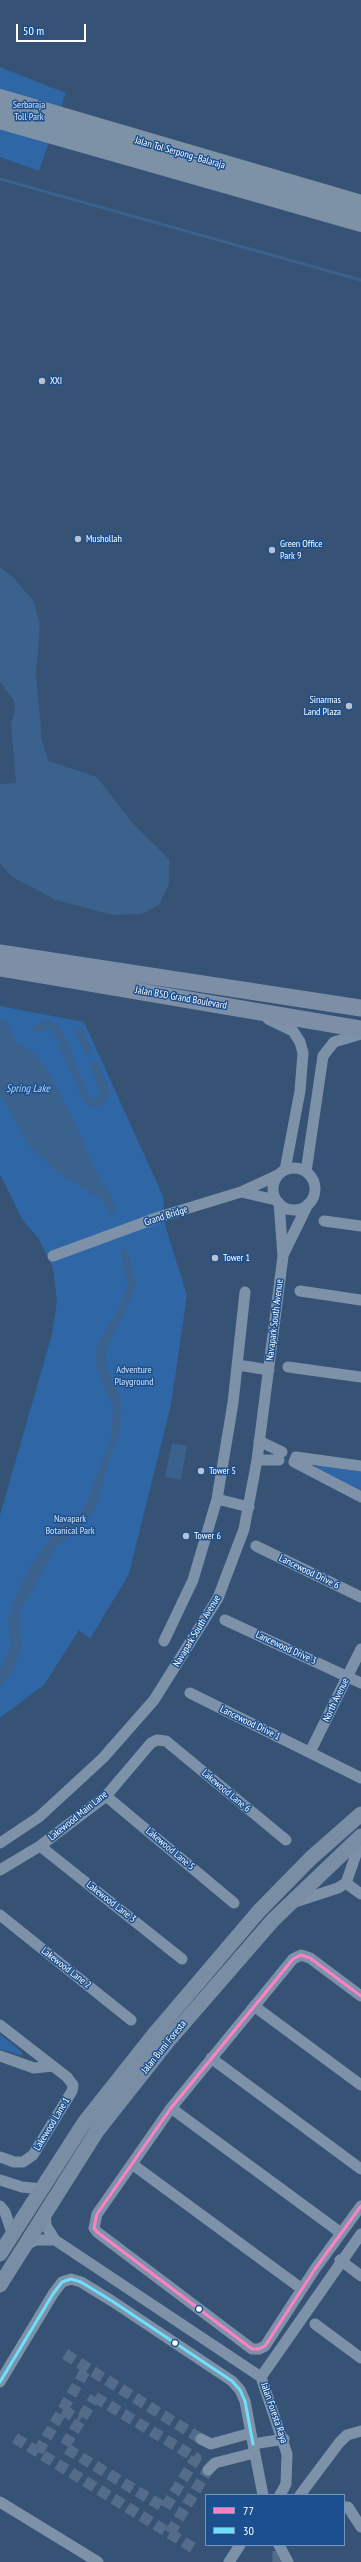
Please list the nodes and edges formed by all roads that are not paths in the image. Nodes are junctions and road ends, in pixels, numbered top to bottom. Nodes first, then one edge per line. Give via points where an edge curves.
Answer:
1 (0, 100) edge
2 (0, 119) edge
3 (105, 141) junction
4 (361, 205) edge
5 (361, 222) edge
6 (0, 953) edge
7 (0, 968) edge
8 (103, 977) junction
9 (228, 1007) junction
10 (361, 1008) edge
11 (361, 1029) edge
12 (361, 1034) edge
13 (300, 1091) junction
14 (318, 1094) junction
15 (294, 1123) junction
16 (312, 1125) junction
17 (282, 1172) junction
18 (306, 1172) junction
19 (241, 1192) junction
20 (278, 1201) junction
21 (310, 1201) junction
22 (324, 1221) dead end
23 (361, 1226) edge
24 (53, 1256) dead end
25 (283, 1256) junction
26 (300, 1291) dead end
27 (245, 1292) dead end
28 (361, 1300) edge
29 (238, 1365) junction
30 (288, 1367) dead end
31 (269, 1370) junction
32 (361, 1377) edge
33 (259, 1441) junction
34 (257, 1460) junction
35 (361, 1466) edge
36 (361, 1497) edge
37 (217, 1499) junction
38 (248, 1507) junction
39 (256, 1546) dead end
40 (361, 1597) edge
41 (225, 1620) dead end
42 (164, 1640) dead end
43 (361, 1649) edge
44 (347, 1677) junction
45 (361, 1683) edge
46 (190, 1693) dead end
47 (166, 1741) joint
48 (310, 1752) junction
49 (361, 1778) edge
50 (106, 1796) junction
51 (361, 1814) edge
52 (361, 1836) edge
53 (286, 1840) dead end
54 (361, 1840) edge
55 (0, 1843) edge
56 (40, 1846) junction
57 (0, 1870) edge
58 (346, 1883) junction
59 (361, 1894) edge
60 (234, 1903) dead end
61 (289, 1904) junction
62 (0, 1916) edge
63 (182, 1959) dead end
64 (361, 1996) edge
65 (254, 2006) junction
66 (132, 2020) dead end
67 (0, 2025) edge
68 (156, 2032) junction
69 (168, 2041) junction
70 (0, 2056) edge
71 (211, 2058) junction
72 (53, 2066) junction
73 (361, 2085) edge
74 (172, 2108) junction
75 (0, 2157) edge
76 (132, 2164) junction
77 (361, 2169) edge
78 (0, 2180) edge
79 (42, 2189) junction
80 (0, 2206) edge
81 (361, 2206) edge
82 (46, 2211) junction
83 (12, 2233) junction
84 (341, 2233) junction
85 (361, 2234) edge
86 (55, 2240) junction
87 (22, 2247) junction
88 (0, 2254) edge
89 (340, 2260) junction
90 (361, 2276) edge
91 (0, 2285) edge
92 (302, 2289) junction
93 (315, 2324) dead end
94 (361, 2358) edge
95 (261, 2377) junction
96 (0, 2382) edge
97 (361, 2431) edge
98 (201, 2439) tunnel mouth
99 (284, 2439) junction
100 (253, 2443) junction
101 (208, 2470) tunnel mouth
102 (263, 2494) edge
103 (281, 2494) edge
104 (301, 2494) edge
105 (0, 2502) edge
106 (345, 2507) edge
107 (361, 2527) edge
108 (239, 2546) edge
109 (280, 2546) edge
110 (98, 2562) edge
111 (229, 2562) edge
112 (288, 2562) edge

1 - 3 highway, Jalan Tol Serpong–Balaraja
2 - 3 highway, Jalan Tol Serpong–Balaraja
3 - 4 highway, Jalan Tol Serpong–Balaraja
3 - 5 highway, Jalan Tol Serpong–Balaraja
6 - 8 main road, Jalan BSD Grand Boulevard
7 - 8 main road, Jalan BSD Grand Boulevard
8 - 9 main road, Jalan BSD Grand Boulevard
8 - 10 main road, Jalan BSD Grand Boulevard
9 - 11 main road, Jalan BSD Grand Boulevard
9 - 13 street via 266,1018 293,1031 303,1053
12 - 14 street via 342,1038 328,1047 323,1056
13 - 14 street
13 - 15 street
14 - 16 street
15 - 16 street
15 - 17 street
16 - 18 street
17 - 18 street via 296,1168
17 - 19 street, Grand Bridge
17 - 20 street via 273,1186
18 - 21 street via 314,1184
19 - 20 street
19 - 24 street, Grand Bridge via 159,1217
20 - 21 street via 288,1208 295,1209 302,1208
20 - 25 street, Navapark South Avenue
21 - 25 street, Navapark South Avenue
22 - 23 street
25 - 31 street, Navapark South Avenue
26 - 28 street
27 - 29 street
29 - 31 street
29 - 37 street
30 - 32 street
31 - 33 street, Navapark South Avenue
33 - 34 street, Navapark South Avenue
33 - 34 street via 281,1456
34 - 38 street, Navapark South Avenue
35 - 36 street via 295,1459
37 - 38 street
37 - 42 street via 193,1580
38 - 55 street, Navapark South Avenue via 240,1541 218,1598 154,1700 71,1790 39,1817
39 - 40 street, Lancewood Drive 6
41 - 44 street, Lancewood Drive 3
43 - 44 street, North Avenue
44 - 45 street, Lancewood Drive 3
44 - 48 street, North Avenue
46 - 48 street, Lancewood Drive 1
47 - 50 street, Lakewood Main Lane via 157,1740 151,1743
47 - 53 street, Lakewood Lane 6
48 - 49 street, Lancewood Drive 1
50 - 56 street, Lakewood Main Lane
50 - 60 street, Lakewood Lane 5
51 - 68 main road, Jalan Bumi Foresta via 311,1858 259,1911
52 - 61 main road, Jalan Bumi Foresta
54 - 58 street
56 - 57 street, Lakewood Main Lane
56 - 63 street, Lakewood Lane 3
58 - 59 street
58 - 61 street
61 - 69 main road, Jalan Bumi Foresta
62 - 66 street, Lakewood Lane 2
64 - 65 street via 310,1958 301,1956 293,1959
65 - 71 street
65 - 73 street
67 - 72 street
68 - 69 main road
68 - 79 main road, Jalan Bumi Foresta via 84,2123
69 - 82 main road, Jalan Bumi Foresta via 97,2131
70 - 72 street via 34,2068
71 - 74 street
71 - 77 street
72 - 75 street, Lakewood Lane 1 via 67,2077 73,2085 72,2091 33,2155 23,2162
74 - 76 street
74 - 84 street
76 - 92 street
76 - 92 street via 97,2214 94,2228 252,2349 265,2346
78 - 79 street via 22,2187
79 - 83 main road, Jalan Bumi Foresta
80 - 83 street via 5,2212
81 - 84 street
82 - 86 street via 46,2226
82 - 87 main road, Jalan Bumi Foresta
83 - 88 main road, Jalan Bumi Foresta
84 - 92 street
85 - 89 street
86 - 87 street via 36,2240
86 - 95 street
87 - 91 main road, Jalan Bumi Foresta
89 - 90 street
89 - 95 street
93 - 94 street
95 - 99 street, Jalan Foresta Raya
96 - 100 street via 62,2282 71,2279 81,2282 112,2301 232,2381 245,2401
97 - 104 street via 347,2435 339,2443
98 - 100 street via 211,2444
99 - 100 street
99 - 103 street, Jalan Foresta Raya via 286,2484
100 - 101 street
100 - 102 street
105 - 110 street
106 - 107 street
108 - 111 street
109 - 112 street

